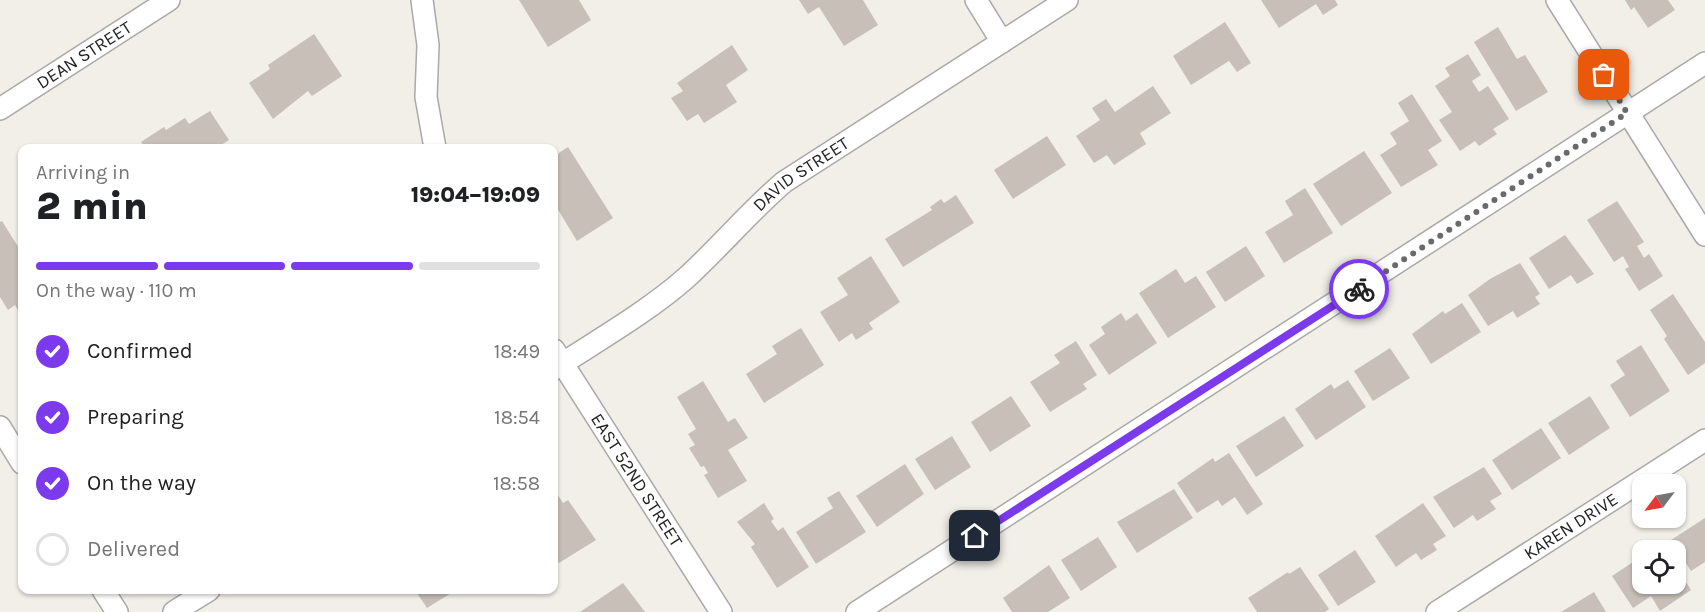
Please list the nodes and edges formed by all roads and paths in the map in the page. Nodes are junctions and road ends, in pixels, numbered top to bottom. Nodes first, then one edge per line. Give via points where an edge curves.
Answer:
1 (169, 0) edge
2 (422, 0) edge
3 (976, 0) edge
4 (1067, 0) edge
5 (1557, 0) edge
6 (1002, 42) junction
7 (1705, 63) edge
8 (0, 109) edge
9 (1627, 113) junction
10 (434, 144) edge
11 (1705, 235) edge
12 (558, 359) edge
13 (558, 363) edge
14 (0, 427) edge
15 (1705, 440) edge
16 (18, 456) edge
17 (106, 594) edge
18 (203, 594) edge
19 (117, 612) edge
20 (174, 612) edge
21 (721, 612) edge
22 (857, 612) edge
23 (1437, 612) edge

1 - 8 street, DEAN STREET
2 - 10 street via 428,45 426,97
3 - 6 street
4 - 6 street, DAVID STREET
5 - 9 street
6 - 12 street, DAVID STREET via 784,182 662,298
7 - 9 street
9 - 11 street
9 - 22 street
13 - 21 street, EAST 52ND STREET
14 - 16 street
15 - 23 street, KAREN DRIVE
17 - 19 street
18 - 20 street

